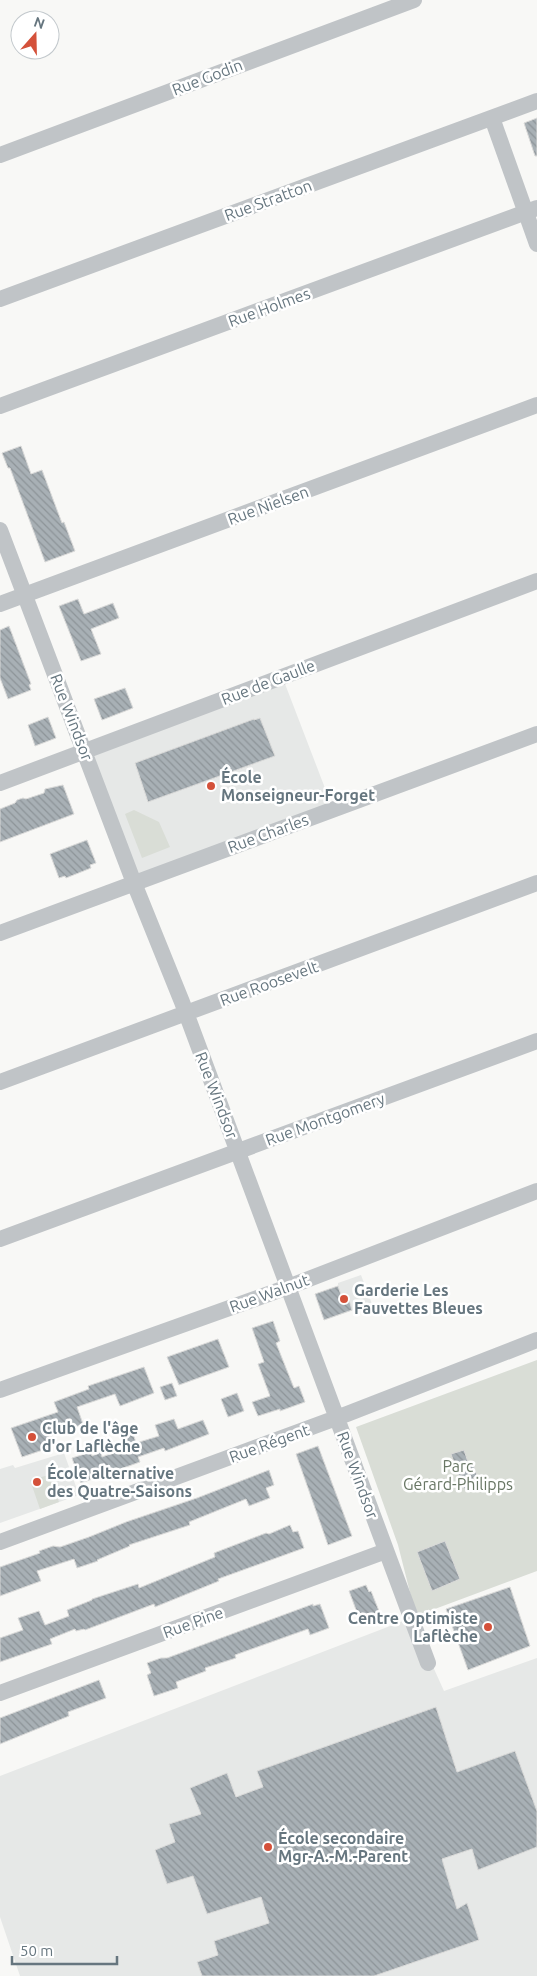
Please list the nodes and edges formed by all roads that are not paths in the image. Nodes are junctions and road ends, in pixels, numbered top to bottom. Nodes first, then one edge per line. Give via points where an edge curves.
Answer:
1 (414, 0) edge
2 (537, 101) edge
3 (492, 118) junction
4 (0, 155) edge
5 (531, 210) edge
6 (537, 244) edge
7 (0, 299) edge
8 (537, 405) edge
9 (0, 406) edge
10 (0, 530) edge
11 (537, 581) edge
12 (26, 595) junction
13 (0, 604) edge
14 (537, 734) edge
15 (84, 751) junction
16 (0, 783) edge
17 (134, 883) junction
18 (537, 883) edge
19 (0, 933) edge
20 (186, 1013) junction
21 (537, 1041) edge
22 (0, 1082) edge
23 (238, 1152) junction
24 (537, 1191) edge
25 (0, 1239) edge
26 (288, 1287) junction
27 (537, 1340) edge
28 (0, 1390) edge
29 (336, 1418) junction
30 (0, 1542) edge
31 (386, 1551) junction
32 (428, 1663) dead end
33 (0, 1693) edge

1 - 4 street, Rue Godin
2 - 3 street, Rue Stratton
3 - 5 street
3 - 7 street, Rue Stratton
5 - 6 street
5 - 9 street, Rue Holmes
8 - 12 street, Rue Nielsen
10 - 12 street, Rue Windsor
11 - 15 street, Rue de Gaulle
12 - 13 street, Rue Nielsen
12 - 15 street, Rue Windsor
14 - 17 street, Rue Charles
15 - 16 street, Rue de Gaulle
15 - 17 street, Rue Windsor
17 - 19 street, Rue Charles
17 - 20 street, Rue Windsor
18 - 20 street, Rue Roosevelt
20 - 22 street, Rue Roosevelt
20 - 23 street, Rue Windsor
21 - 23 street, Rue Montgomery
23 - 25 street, Rue Montgomery
23 - 26 street, Rue Windsor
24 - 26 street, Rue Walnut
26 - 28 street, Rue Walnut
26 - 29 street, Rue Windsor
27 - 29 street, Rue Régent
29 - 30 street, Rue Régent
29 - 31 street, Rue Windsor
31 - 32 street, Rue Windsor
31 - 33 street, Rue Pine

